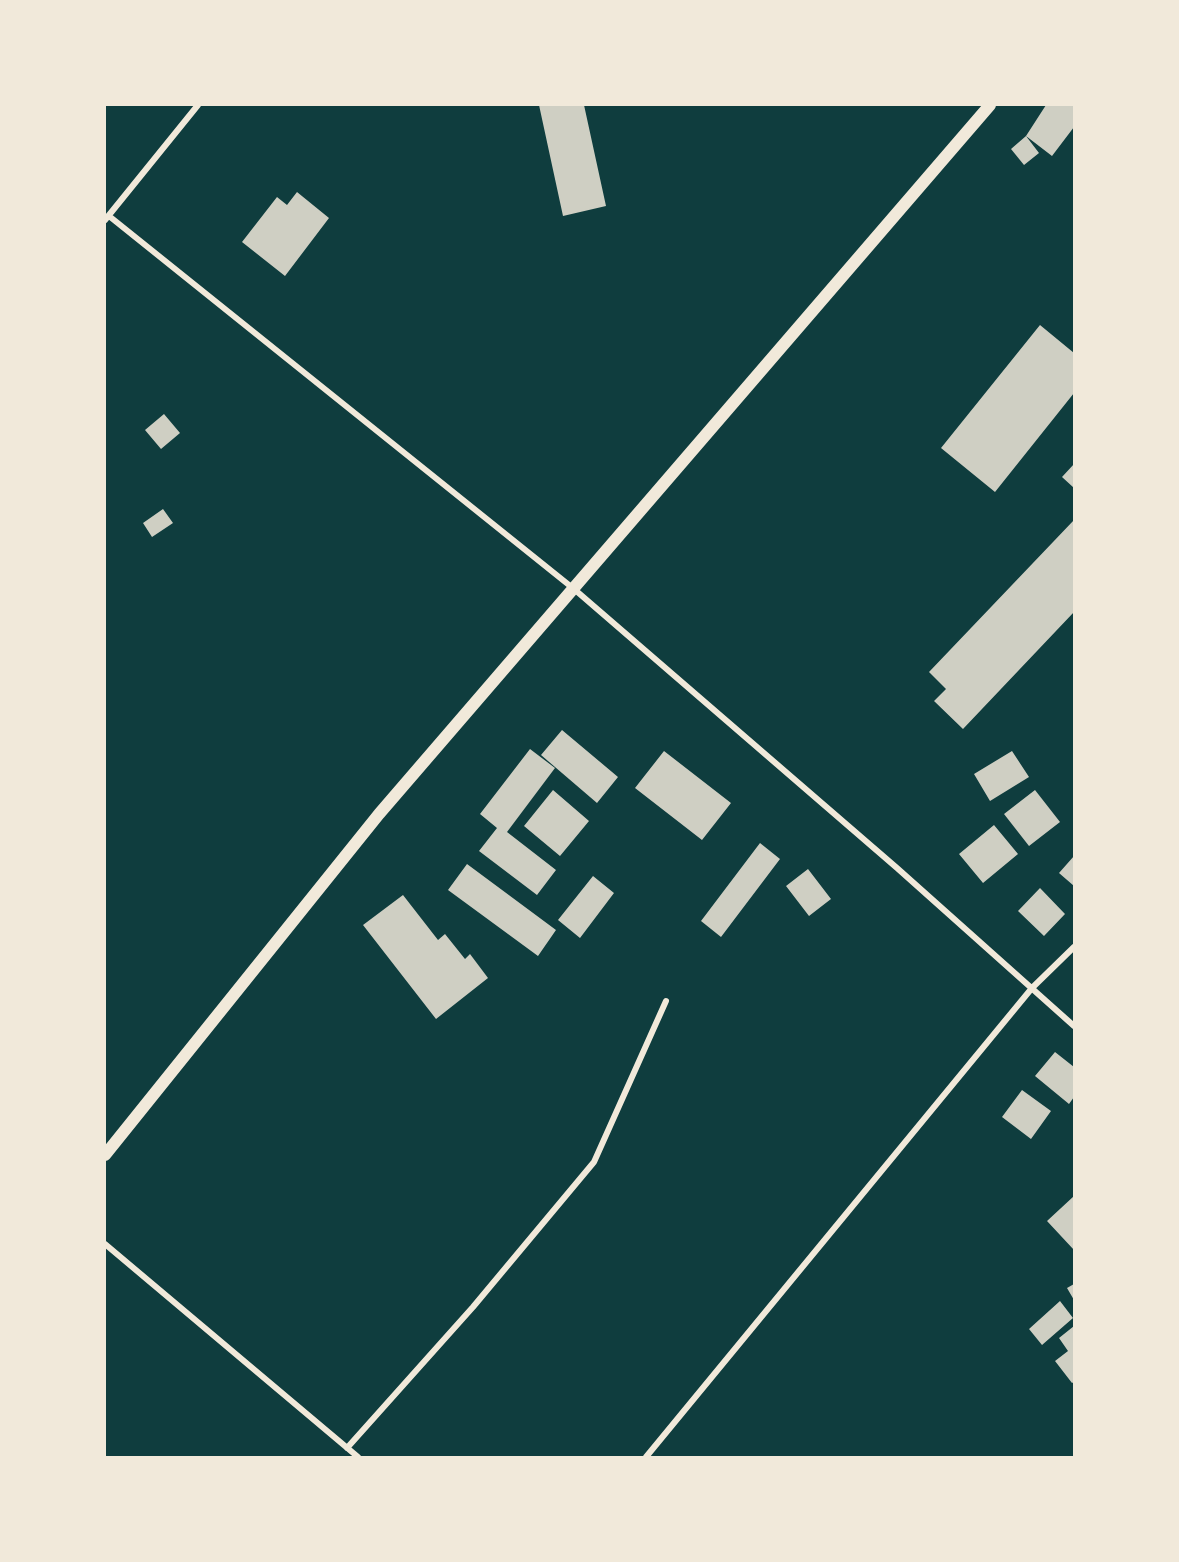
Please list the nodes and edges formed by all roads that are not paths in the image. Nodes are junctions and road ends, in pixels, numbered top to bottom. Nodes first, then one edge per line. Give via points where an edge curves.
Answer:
1 (198, 105) edge
2 (990, 105) edge
3 (107, 218) edge
4 (574, 589) junction
5 (1074, 946) edge
6 (1032, 988) junction
7 (666, 1001) dead end
8 (1074, 1026) edge
9 (105, 1155) edge
10 (105, 1244) edge
11 (347, 1448) junction
12 (358, 1457) edge
13 (646, 1457) edge

1 - 3 street
2 - 4 main road
3 - 4 street
4 - 6 street
4 - 9 main road via 379,814
5 - 6 street
6 - 8 street
6 - 13 street
7 - 11 street via 594,1162 473,1307
10 - 11 street
11 - 12 street

